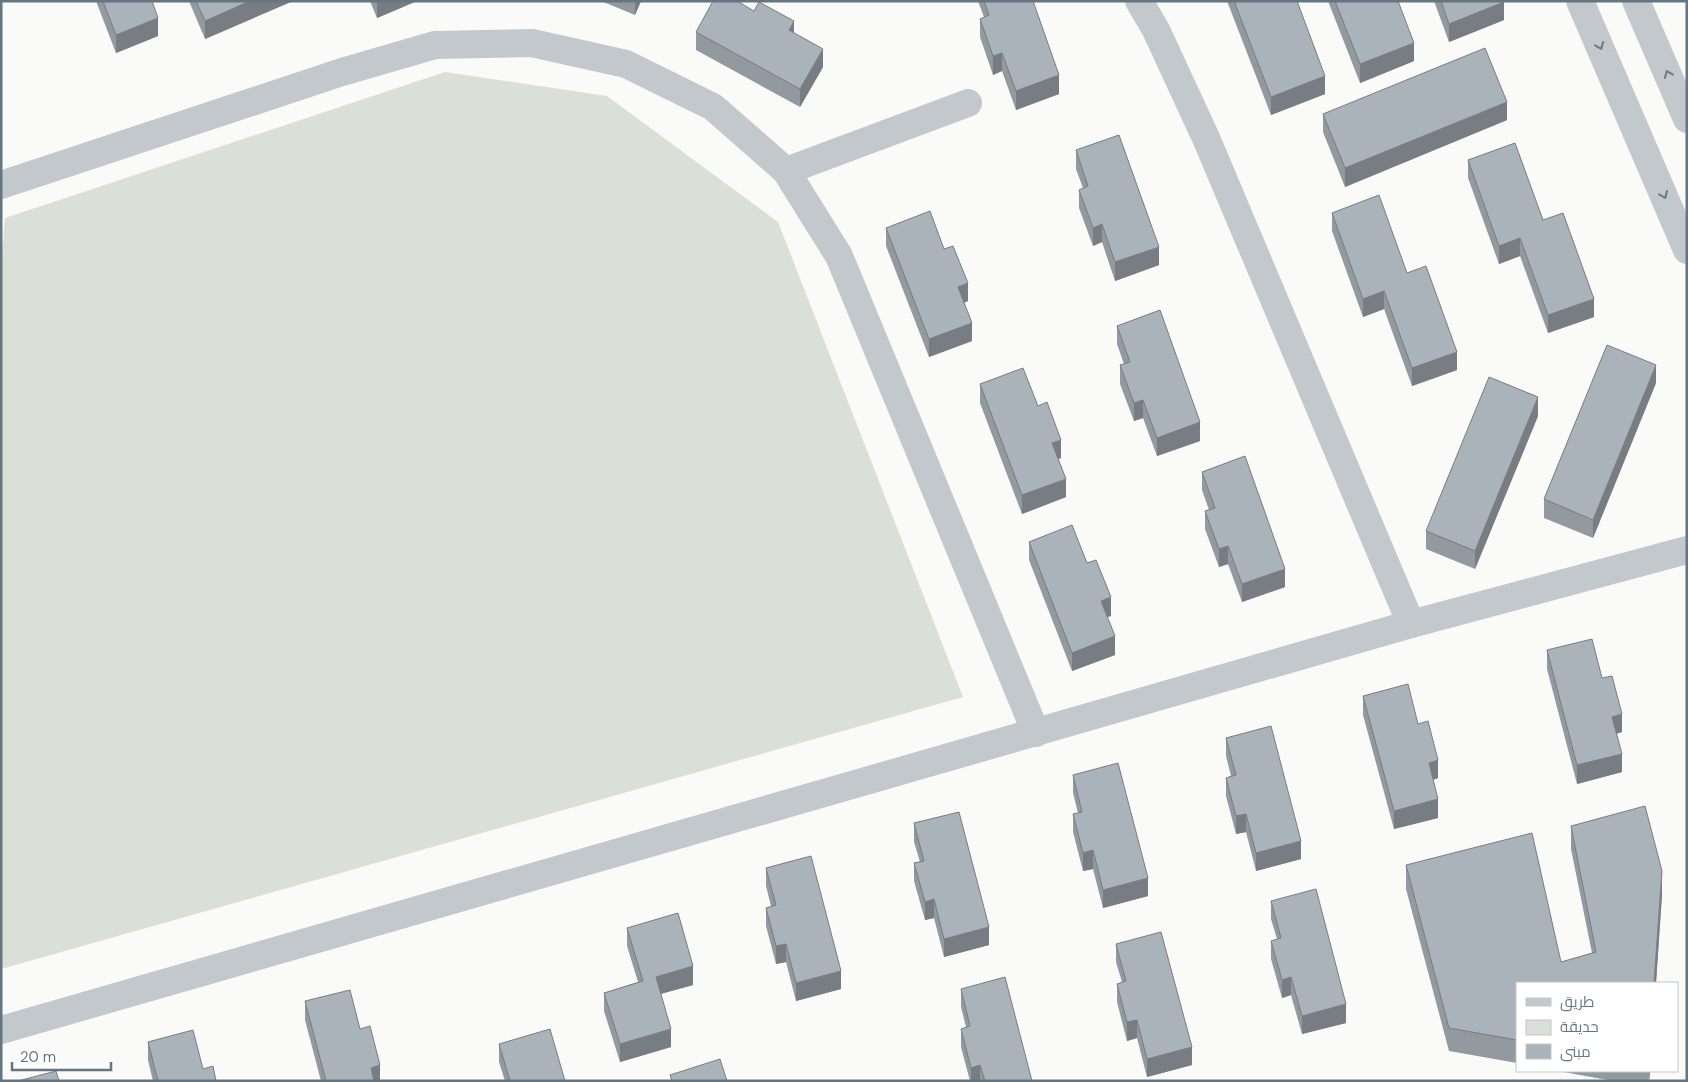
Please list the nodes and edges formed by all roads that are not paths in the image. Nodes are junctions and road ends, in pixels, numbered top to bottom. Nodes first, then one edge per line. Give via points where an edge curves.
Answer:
1 (1139, 1) edge
2 (1580, 1) edge
3 (1636, 1) edge
4 (968, 104) dead end
5 (1687, 119) edge
6 (786, 171) junction
7 (1, 185) edge
8 (1687, 250) edge
9 (1687, 550) edge
10 (1411, 624) junction
11 (1036, 733) junction
12 (1, 1030) edge

1 - 10 street via 1156,30 1206,138
2 -> 8 street
5 -> 3 street
4 - 6 street
6 - 7 street via 713,107 626,64 532,43 435,46 342,72
6 - 11 street via 839,256
9 - 10 street
10 - 11 street
11 - 12 street

